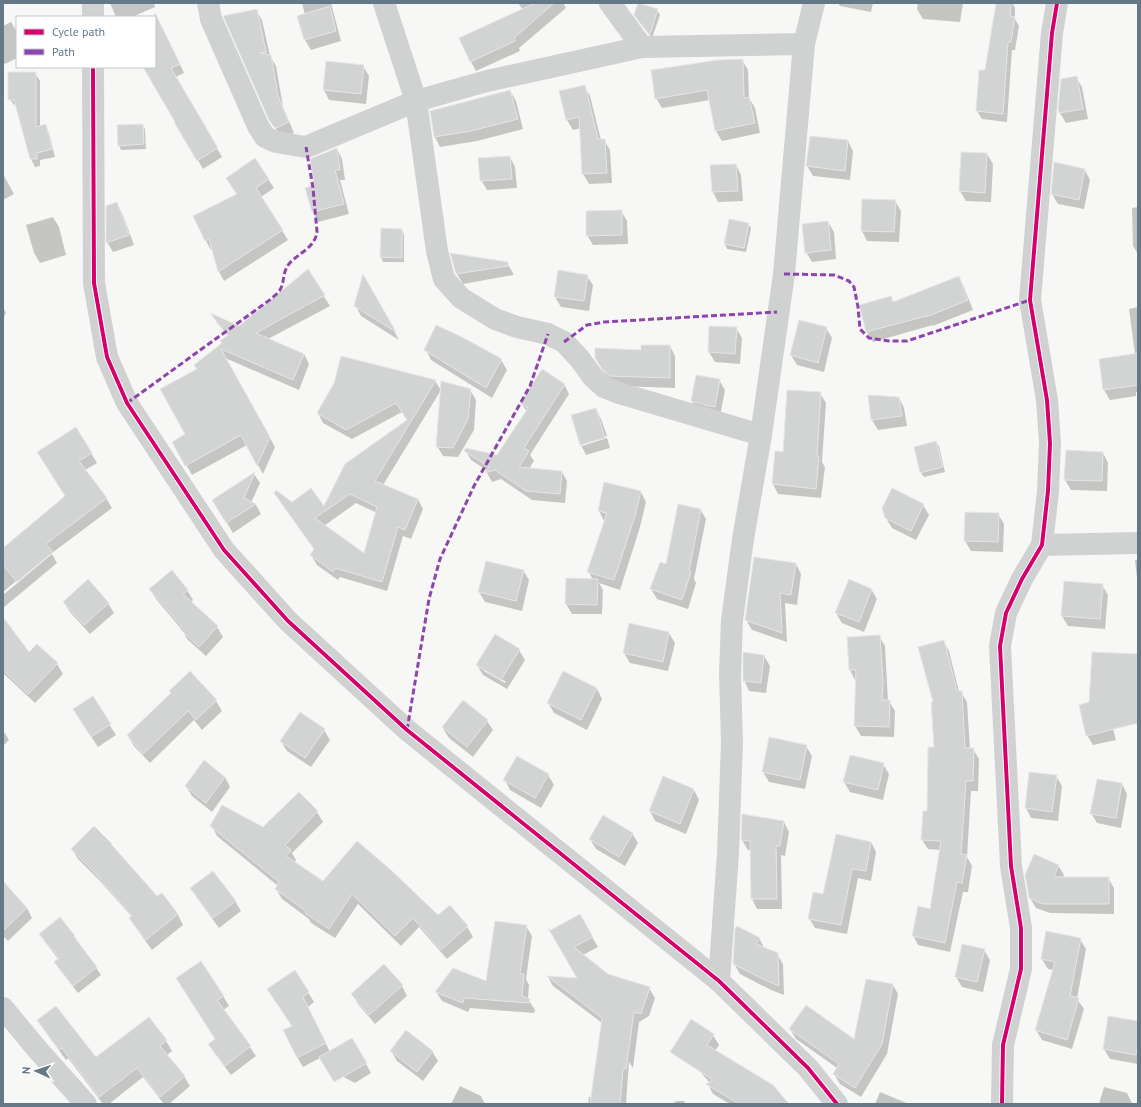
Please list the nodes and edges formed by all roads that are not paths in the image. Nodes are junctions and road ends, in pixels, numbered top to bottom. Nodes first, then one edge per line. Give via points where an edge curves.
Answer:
1 (92, 3) edge
2 (208, 3) edge
3 (384, 3) edge
4 (610, 3) edge
5 (814, 3) edge
6 (1057, 3) edge
7 (93, 16) edge
8 (804, 44) junction
9 (642, 47) junction
10 (93, 68) edge
11 (416, 101) junction
12 (761, 435) junction
13 (1138, 543) edge
14 (1042, 544) junction
15 (719, 981) junction
16 (3, 1008) edge
17 (86, 1104) edge
18 (836, 1104) edge
19 (1002, 1104) edge

1 - 7 street
2 - 11 street via 211,19 265,137 276,142 306,147
3 - 11 street
4 - 9 street
5 - 8 street
6 - 14 street via 1052,34 1030,300 1050,443
8 - 9 street
8 - 12 street via 784,274
9 - 11 street via 487,81
10 - 15 street via 94,283 107,357 127,403 224,550 288,621 407,730
11 - 12 street via 437,251 444,279 461,298 495,319 517,328 548,334 564,342 604,387
12 - 15 street via 732,620 732,742 728,853
13 - 14 street
14 - 19 street via 1006,612 1000,646 1011,866 1021,928 1021,969 1003,1045
15 - 18 street via 808,1068
16 - 17 street

